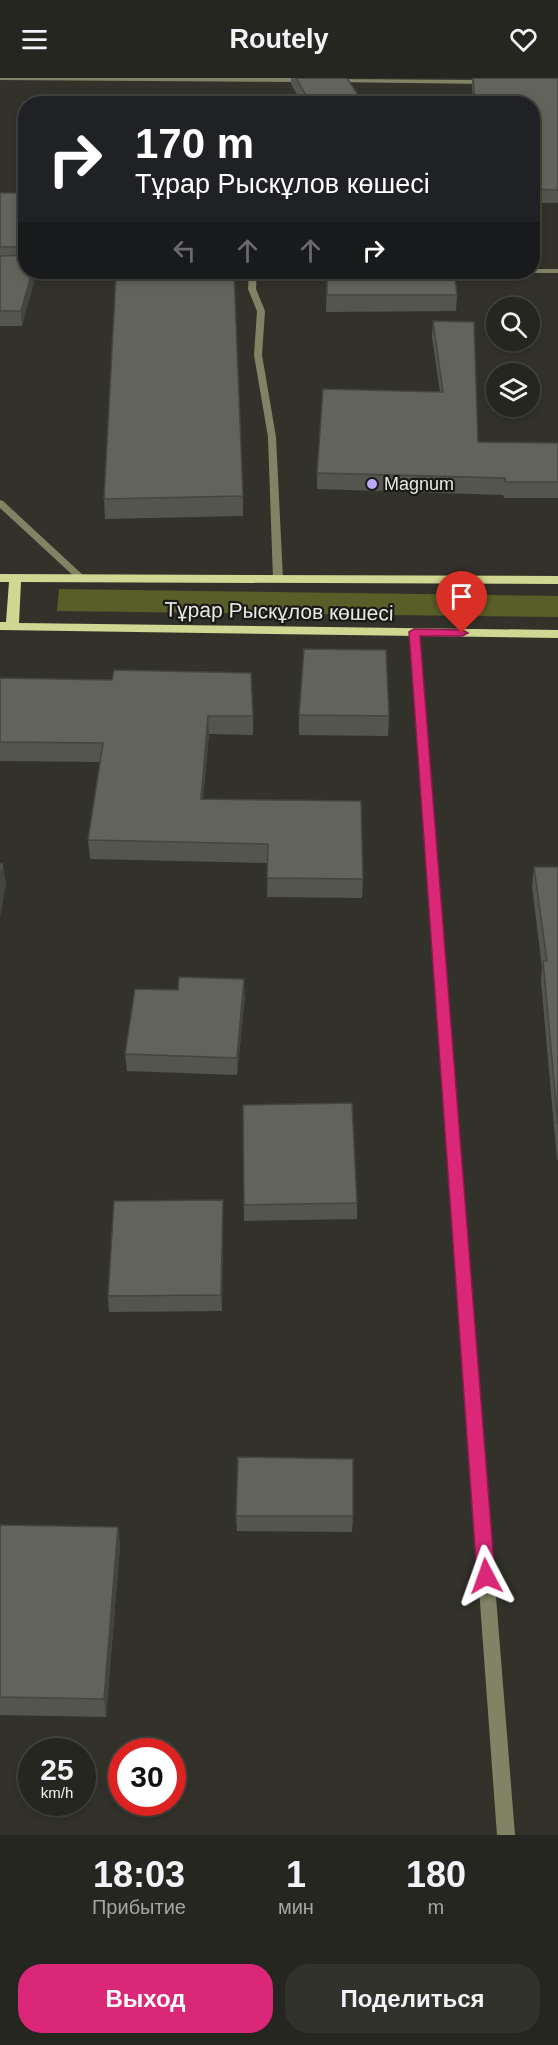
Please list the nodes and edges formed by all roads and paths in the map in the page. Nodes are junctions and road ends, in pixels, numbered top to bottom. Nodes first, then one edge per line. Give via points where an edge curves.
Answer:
1 (0, 78) edge
2 (309, 80) edge
3 (321, 81) edge
4 (499, 82) edge
5 (540, 271) edge
6 (558, 271) edge
7 (253, 279) edge
8 (0, 503) edge
9 (0, 578) edge
10 (15, 578) junction
11 (81, 578) junction
12 (278, 579) junction
13 (558, 580) edge
14 (6, 627) edge
15 (414, 632) junction
16 (558, 634) edge
17 (506, 1835) edge

1 - 2 street
3 - 4 street
5 - 6 street
7 - 12 street via 252,289 261,311 258,355 272,437
8 - 11 street
9 - 10 main road, Тұрар Рыскұлов көшесі
10 - 11 main road, Тұрар Рыскұлов көшесі
10 - 14 main road
11 - 12 main road, Тұрар Рыскұлов көшесі
12 - 13 main road, Тұрар Рыскұлов көшесі
14 - 15 main road, Тұрар Рыскұлов көшесі
15 - 16 main road, Тұрар Рыскұлов көшесі
15 - 17 street

